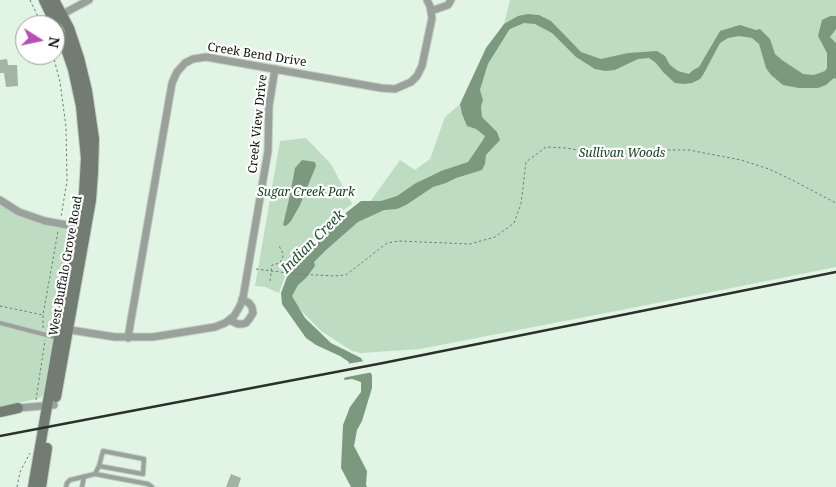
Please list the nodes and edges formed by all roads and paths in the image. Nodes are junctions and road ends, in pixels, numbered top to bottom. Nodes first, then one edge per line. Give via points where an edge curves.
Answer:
1 (30, 0) edge
2 (44, 0) edge
3 (54, 0) edge
4 (89, 0) edge
5 (427, 0) edge
6 (451, 0) edge
7 (431, 11) junction
8 (37, 15) edge
9 (56, 15) edge
10 (58, 15) edge
11 (62, 15) edge
12 (65, 24) edge
13 (56, 65) edge
14 (275, 69) junction
15 (88, 130) junction
16 (0, 200) edge
17 (836, 203) edge
18 (61, 213) dead end
19 (78, 227) junction
20 (58, 232) dead end
21 (279, 246) dead end
22 (258, 269) dead end
23 (271, 271) junction
24 (270, 281) dead end
25 (242, 299) junction
26 (0, 306) edge
27 (44, 315) junction
28 (229, 320) junction
29 (0, 323) edge
30 (63, 332) junction
31 (44, 334) junction
32 (128, 338) junction
33 (51, 405) junction
34 (36, 406) junction
35 (18, 408) joint
36 (0, 412) edge
37 (30, 453) dead end
38 (99, 466) junction
39 (95, 474) junction
40 (143, 474) junction
41 (84, 477) junction
42 (152, 486) edge
43 (17, 487) edge
44 (34, 487) edge
45 (41, 487) edge
46 (66, 487) edge
47 (82, 487) edge

1 - 8 path
2 - 9 main road
3 - 10 main road
4 - 11 street
5 - 7 street, Creek Bend Drive
6 - 7 street via 448,5
7 - 14 street, Creek Bend Drive via 422,66 411,82 395,89
12 - 15 main road via 79,58 87,91
13 - 18 path via 66,127 67,181
14 - 25 street, Creek View Drive via 269,106 268,151
14 - 32 street, Creek Bend Drive via 206,57 193,59 176,72
15 - 19 main road, West Buffalo Grove Road via 84,194
15 - 30 main road, West Buffalo Grove Road via 93,172 91,200
16 - 19 street via 19,212 44,221
17 - 23 path via 769,169 741,160 689,150 588,152 546,147 526,162 521,204 514,223 495,237 470,244 387,243 346,275
19 - 30 main road, West Buffalo Grove Road
20 - 27 path
21 - 23 path via 282,258 280,263 272,265
22 - 23 path
23 - 24 path
25 - 28 street, Creek View Drive via 237,312
25 - 28 street via 252,307 250,318 242,324
26 - 27 path
27 - 31 path
28 - 32 street via 215,327
29 - 31 lane
30 - 31 lane
30 - 32 street
30 - 33 main road, West Buffalo Grove Road
31 - 34 path
33 - 34 street
33 - 44 main road, West Buffalo Grove Road
33 - 45 main road, West Buffalo Grove Road
34 - 35 street
35 - 36 main road
37 - 43 path via 20,472
38 - 39 lane
38 - 40 lane
38 - 40 lane via 105,451 143,458
39 - 41 lane
39 - 42 lane
40 - 42 lane
41 - 46 lane via 68,481
41 - 47 lane

